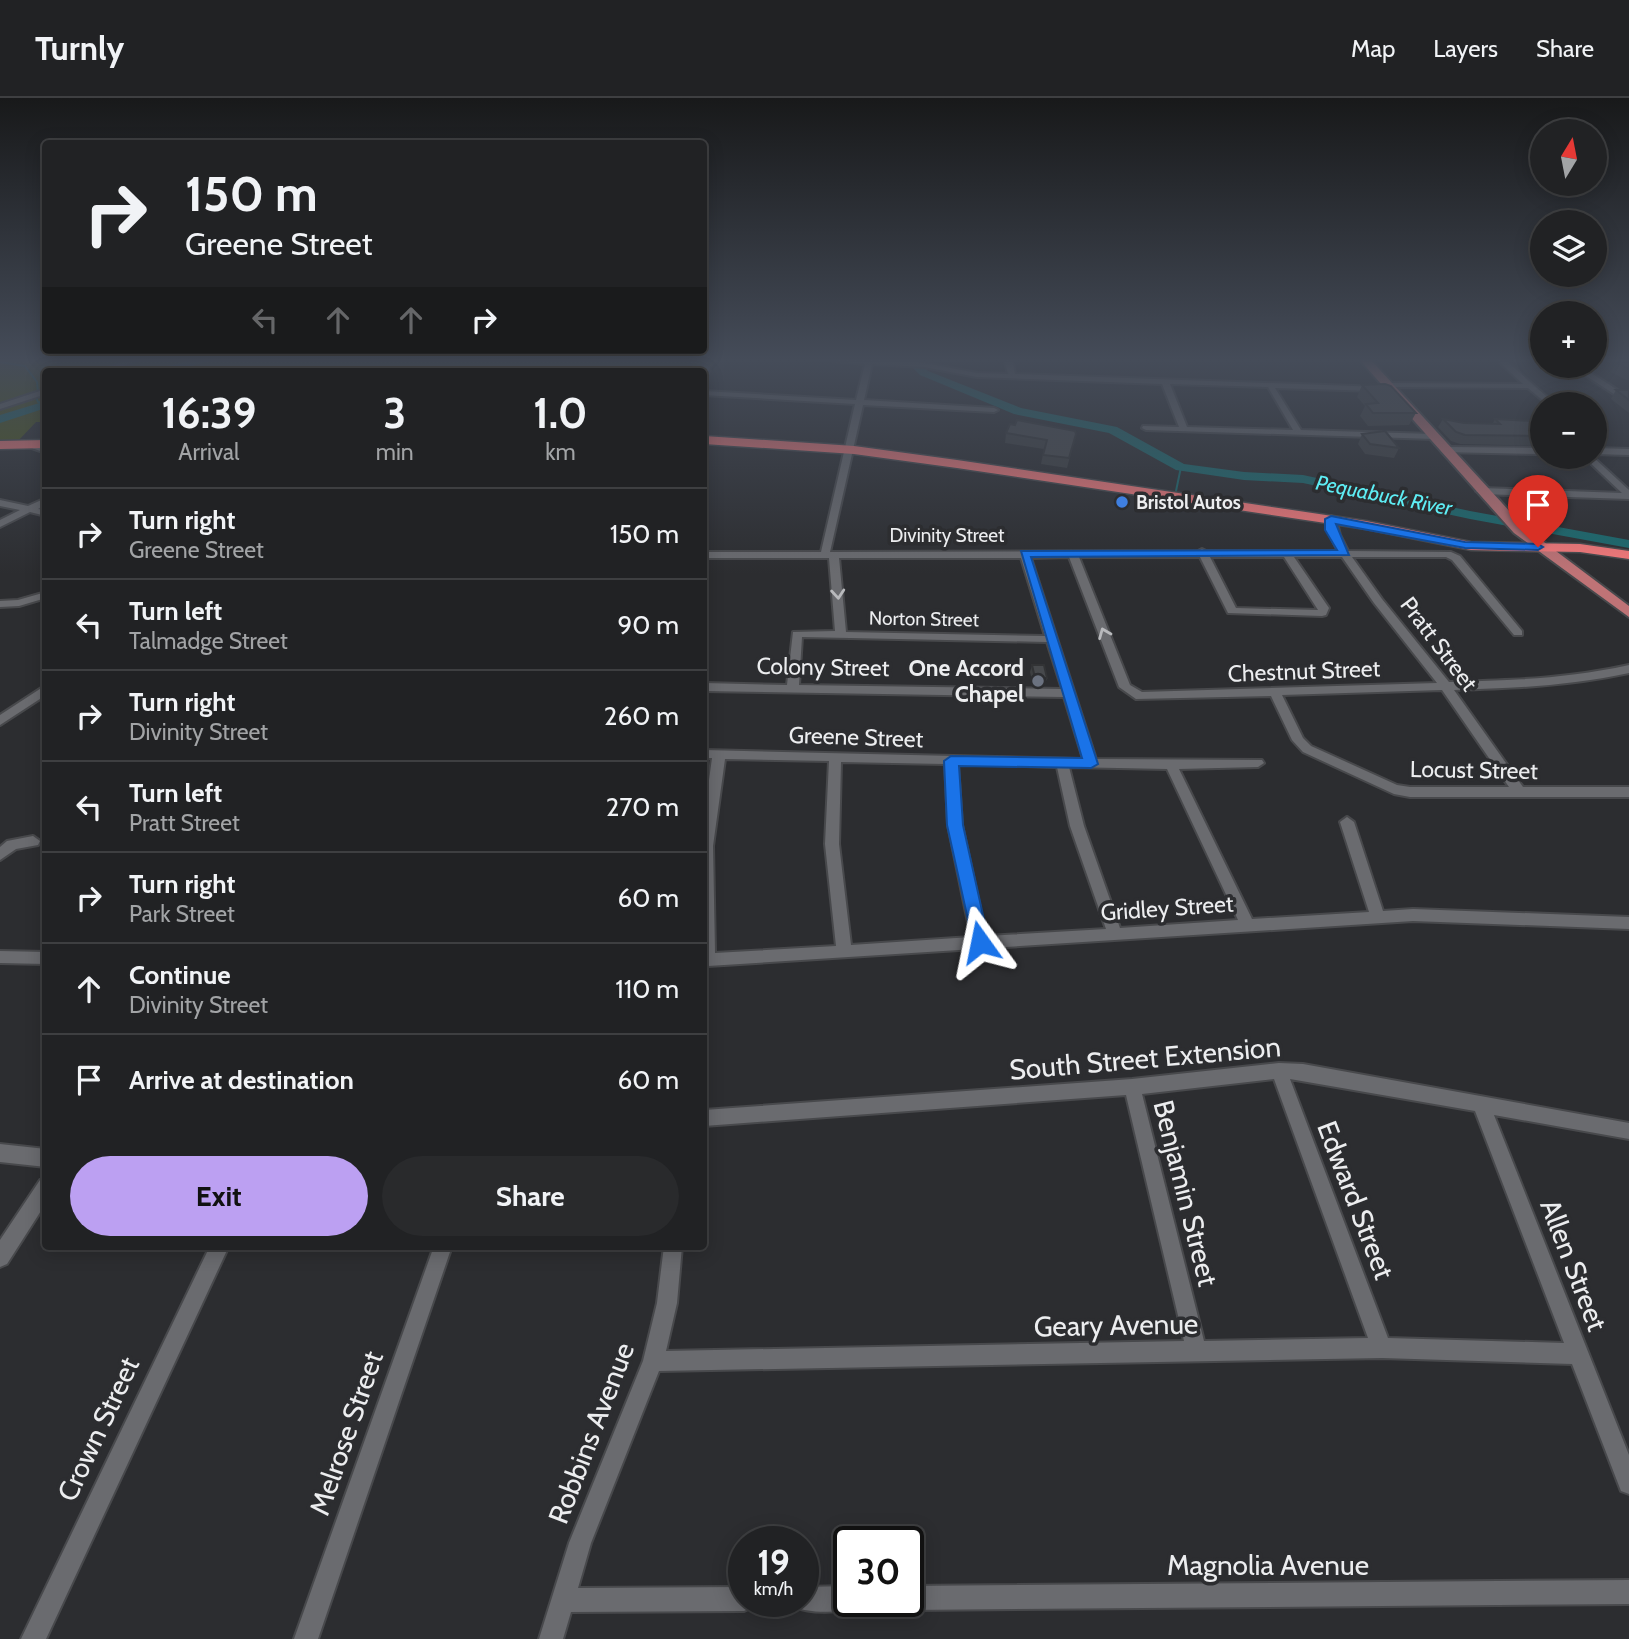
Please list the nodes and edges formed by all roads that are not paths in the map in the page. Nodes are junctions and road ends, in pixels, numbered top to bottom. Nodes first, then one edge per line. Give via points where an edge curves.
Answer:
1 (853, 430) edge
2 (1219, 430) edge
3 (1426, 430) edge
4 (1298, 432) joint
5 (1432, 437) junction
6 (707, 440) edge
7 (39, 444) edge
8 (0, 445) edge
9 (849, 450) junction
10 (1445, 450) junction
11 (1530, 451) edge
12 (1607, 452) edge
13 (1629, 452) edge
14 (1601, 469) edge
15 (1481, 491) junction
16 (1629, 495) edge
17 (42, 502) edge
18 (0, 503) edge
19 (29, 509) junction
20 (42, 512) edge
21 (1331, 519) junction
22 (0, 524) edge
23 (1542, 547) junction
24 (1202, 552) junction
25 (1072, 553) junction
26 (1286, 553) junction
27 (1345, 553) junction
28 (830, 554) junction
29 (1025, 554) junction
30 (707, 555) edge
31 (1629, 555) edge
32 (42, 596) edge
33 (0, 604) edge
34 (1629, 613) edge
35 (1518, 633) dead end
36 (841, 634) junction
37 (1051, 639) junction
38 (1629, 668) edge
39 (1445, 685) junction
40 (707, 687) edge
41 (793, 687) junction
42 (42, 693) edge
43 (1068, 693) junction
44 (1276, 694) junction
45 (0, 720) edge
46 (707, 754) edge
47 (719, 754) junction
48 (835, 757) junction
49 (951, 761) junction
50 (1062, 763) junction
51 (1258, 763) dead end
52 (1091, 764) junction
53 (1171, 765) junction
54 (1519, 792) junction
55 (1629, 792) edge
56 (1347, 822) dead end
57 (707, 833) edge
58 (33, 841) dead end
59 (0, 855) edge
60 (1378, 917) junction
61 (707, 922) edge
62 (1629, 923) edge
63 (1248, 926) junction
64 (1115, 934) junction
65 (980, 942) junction
66 (844, 951) junction
67 (0, 957) edge
68 (42, 958) edge
69 (1279, 1071) junction
70 (1132, 1087) junction
71 (1482, 1107) junction
72 (707, 1118) edge
73 (1629, 1131) edge
74 (0, 1153) edge
75 (42, 1158) edge
76 (42, 1192) edge
77 (218, 1250) edge
78 (442, 1250) edge
79 (673, 1250) edge
80 (0, 1257) edge
81 (1382, 1348) junction
82 (1197, 1352) junction
83 (1579, 1353) junction
84 (653, 1361) junction
85 (1629, 1483) edge
86 (1629, 1592) edge
87 (924, 1598) edge
88 (728, 1599) edge
89 (561, 1600) junction
90 (33, 1639) edge
91 (306, 1639) edge
92 (551, 1639) edge

1 - 9 street
2 - 4 street
3 - 5 main road
4 - 5 street
5 - 10 main road
6 - 9 highway
7 - 8 highway
9 - 21 highway
9 - 28 street
10 - 11 street
10 - 15 main road
12 - 13 street
14 - 16 street
15 - 16 street
15 - 23 main road
17 - 19 street
18 - 19 street
19 - 20 street
19 - 22 street
21 - 23 highway via 1471,546
21 - 27 street, Pratt Street via 1331,530
23 - 31 highway
23 - 34 main road
24 - 25 street, Divinity Street
24 - 26 street, Divinity Street
24 - 26 street via 1232,611 1322,613 1324,608
25 - 29 street, Divinity Street
44 -> 25 street, Chestnut Street via 1133,694 1125,687
26 - 27 street, Divinity Street
27 - 35 street, Divinity Street via 1455,556
27 - 39 street, Pratt Street
28 - 29 street, Divinity Street
28 - 30 street, Divinity Street
28 -> 36 street
29 - 37 street
32 - 33 street
36 - 37 street, Norton Street
36 - 41 street, Norton Street via 797,634
37 - 43 street
38 - 39 street, Chestnut Street via 1544,684
39 - 44 street, Chestnut Street
39 - 54 street, Pratt Street
40 - 41 street, Colony Street
41 - 43 street, Colony Street
42 - 45 street
43 - 52 street
44 - 54 street, Locust Street via 1307,749 1394,789
46 - 47 street, Greene Street
47 - 48 street, Greene Street
47 - 57 street
48 - 49 street, Greene Street
48 - 66 street via 832,844
49 - 50 street, Greene Street
49 - 65 street via 955,825
50 - 52 street, Greene Street
50 - 64 street via 1077,826
51 - 53 street, Greene Street
52 - 53 street, Greene Street
53 - 63 street
54 - 55 street, Locust Street
56 - 60 street
58 - 59 street via 12,845
60 - 62 street, Gridley Street
60 - 63 street, Gridley Street
61 - 66 street, Gridley Street via 708,960
63 - 64 street, Gridley Street
64 - 65 street, Gridley Street
65 - 66 street, Gridley Street
67 - 68 street
69 - 70 street, South Street Extension
69 - 71 street, South Street Extension
69 - 81 street, Edward Street
70 - 72 street, South Street Extension
70 - 82 street, Benjamin Street
71 - 73 street, South Street Extension
71 - 83 street, Allen Street
74 - 75 street
76 - 80 street
77 - 90 street, Crown Street
78 - 91 street, Melrose Street
79 - 84 street, Robbins Avenue via 667,1303
81 - 82 street, Geary Avenue
81 - 83 street, Geary Avenue
82 - 84 street, Geary Avenue
83 - 85 street, Allen Street
84 - 89 street, Robbins Avenue
86 - 87 street, Magnolia Avenue
88 - 89 street
89 - 92 street, Robbins Avenue

